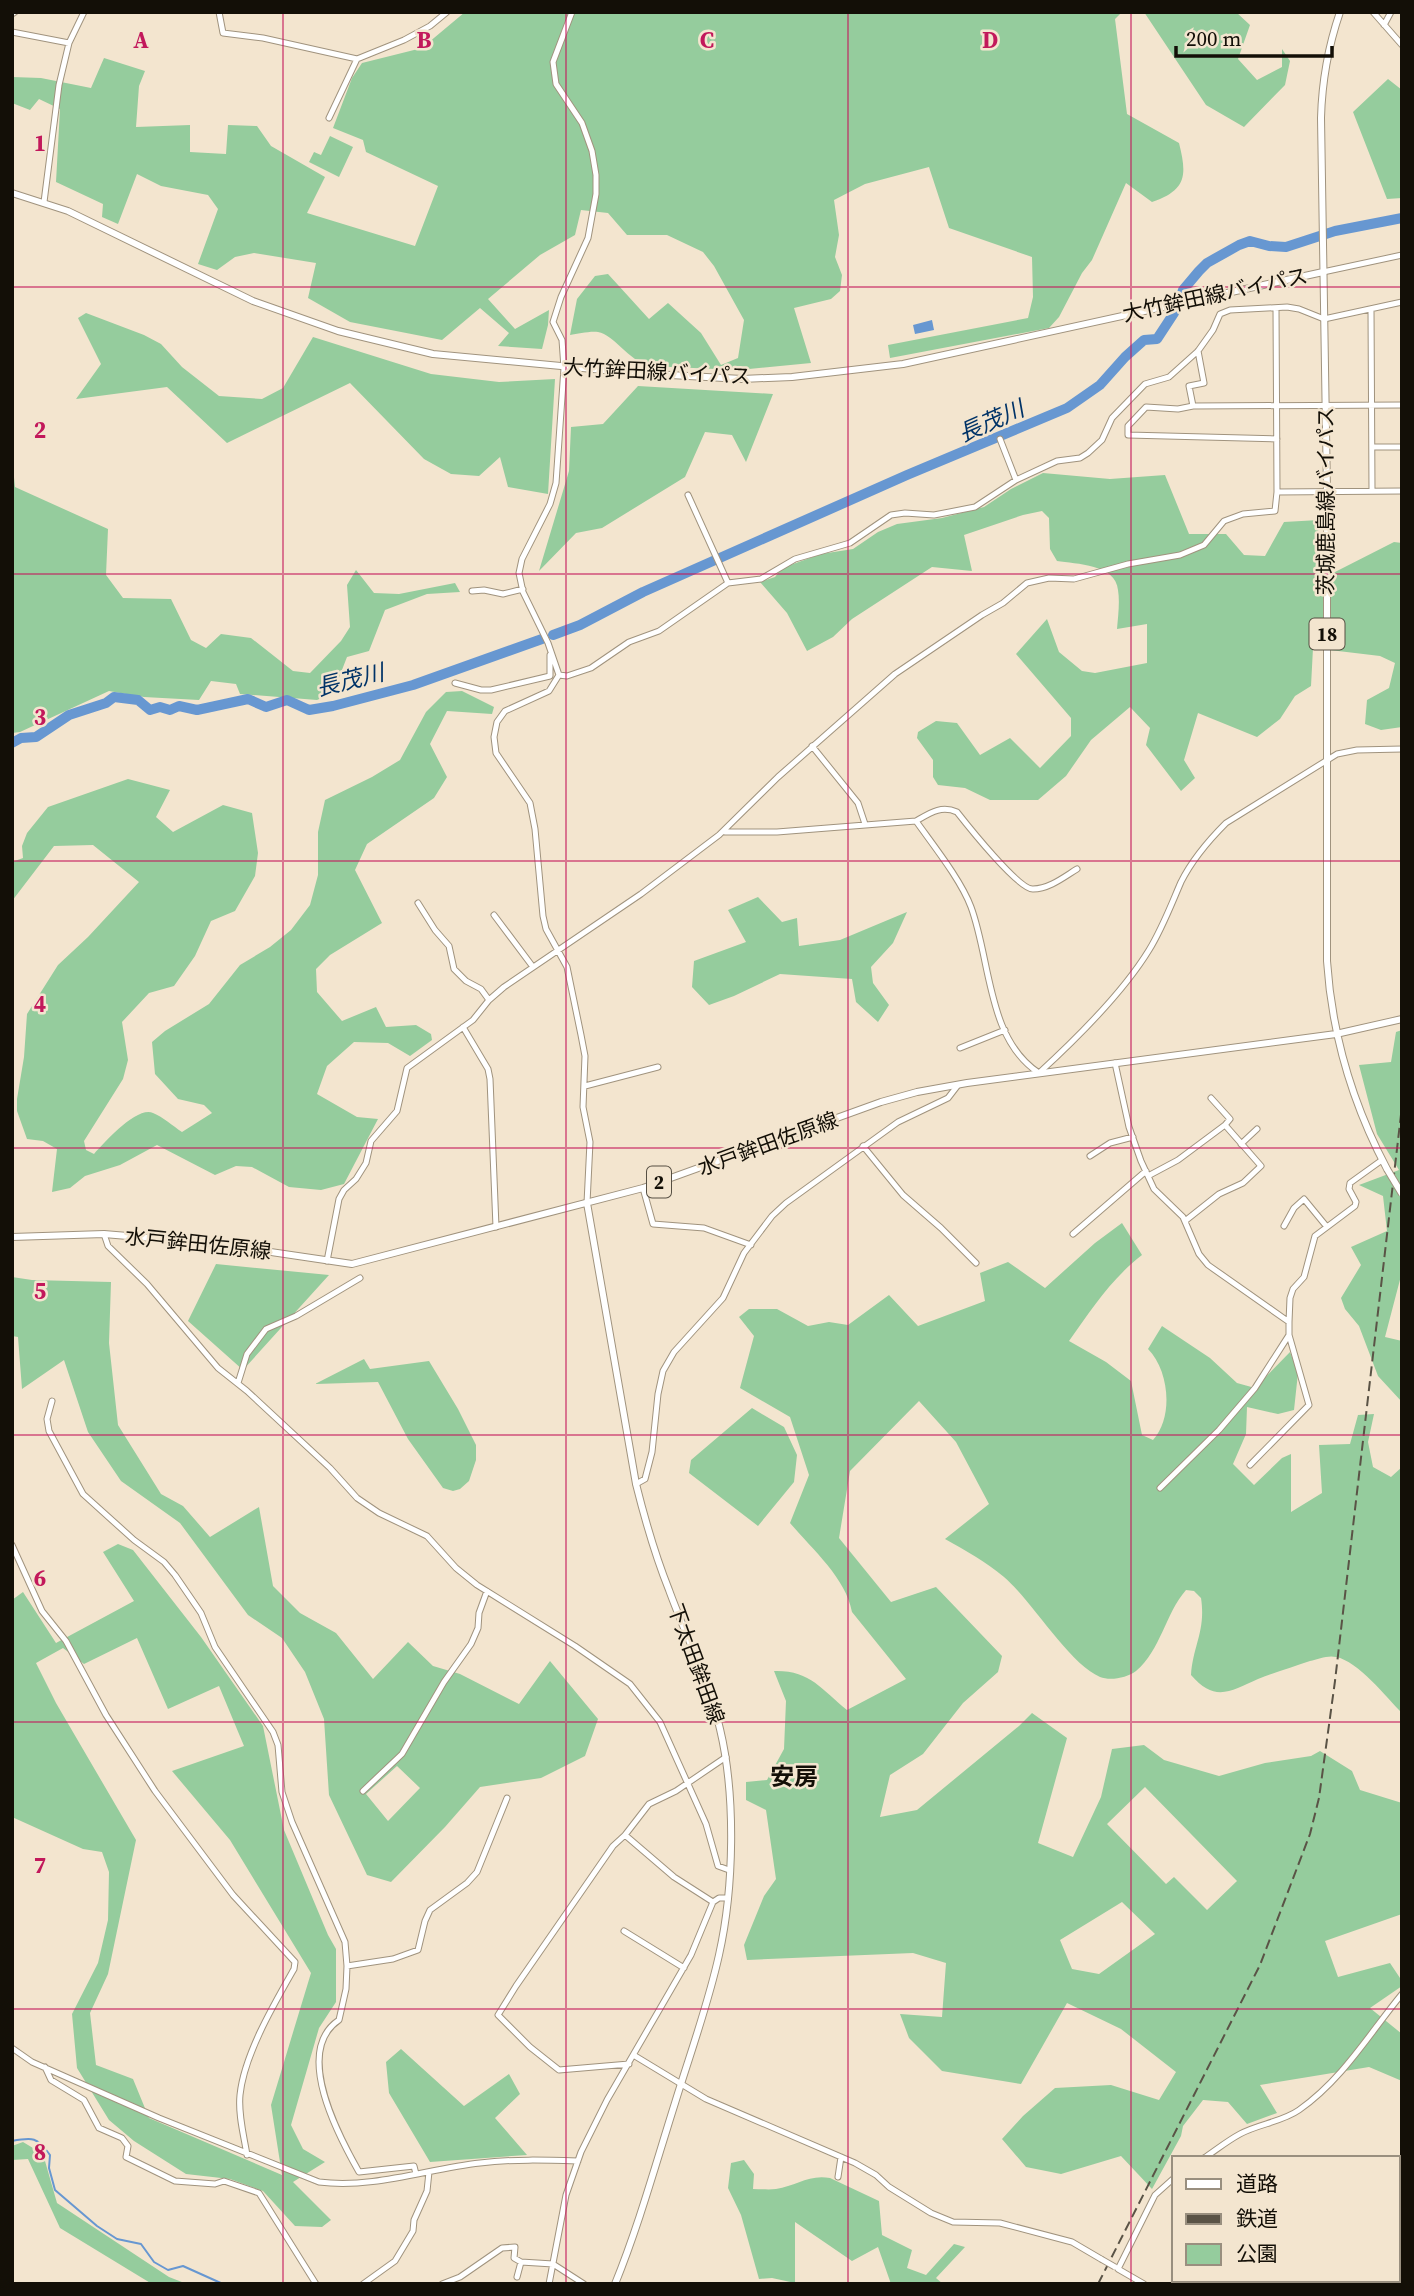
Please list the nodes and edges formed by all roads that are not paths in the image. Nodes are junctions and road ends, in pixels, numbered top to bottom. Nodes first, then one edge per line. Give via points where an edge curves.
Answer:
1 (84, 12) edge
2 (219, 12) edge
3 (447, 12) edge
4 (572, 12) edge
5 (1340, 12) edge
6 (1373, 12) edge
7 (1391, 12) edge
8 (1384, 25) junction
9 (12, 32) edge
10 (69, 43) junction
11 (1402, 45) edge
12 (357, 59) junction
13 (329, 118) dead end
14 (12, 193) edge
15 (44, 202) junction
16 (1402, 255) edge
17 (1323, 271) junction
18 (1402, 302) edge
19 (1276, 308) junction
20 (1371, 310) junction
21 (1324, 319) junction
22 (1198, 351) junction
23 (564, 368) junction
24 (1373, 405) junction
25 (1402, 405) edge
26 (1193, 406) junction
27 (1277, 406) junction
28 (1326, 406) junction
29 (1000, 439) dead end
30 (1277, 439) junction
31 (1372, 447) junction
32 (1402, 447) edge
33 (1016, 480) junction
34 (1372, 491) junction
35 (1402, 491) edge
36 (1277, 492) junction
37 (1327, 492) junction
38 (688, 495) dead end
39 (729, 583) junction
40 (523, 589) junction
41 (472, 591) dead end
42 (550, 652) junction
43 (559, 675) junction
44 (454, 682) dead end
45 (812, 746) junction
46 (1402, 749) edge
47 (1326, 760) junction
48 (916, 821) junction
49 (865, 824) junction
50 (719, 835) junction
51 (1077, 869) dead end
52 (418, 903) dead end
53 (494, 915) dead end
54 (557, 950) junction
55 (533, 967) junction
56 (489, 1000) junction
57 (1402, 1019) edge
58 (463, 1027) junction
59 (1005, 1030) junction
60 (1336, 1034) junction
61 (960, 1048) dead end
62 (1115, 1063) junction
63 (658, 1067) dead end
64 (1040, 1073) junction
65 (958, 1085) junction
66 (585, 1086) junction
67 (1211, 1098) dead end
68 (1225, 1125) junction
69 (1257, 1129) dead end
70 (1133, 1137) junction
71 (1241, 1144) junction
72 (863, 1146) junction
73 (1090, 1156) dead end
74 (1382, 1160) junction
75 (1147, 1173) junction
76 (642, 1188) junction
77 (1402, 1194) edge
78 (587, 1203) junction
79 (1185, 1221) junction
80 (1284, 1226) dead end
81 (496, 1227) junction
82 (1327, 1227) junction
83 (104, 1234) junction
84 (1073, 1234) dead end
85 (12, 1237) edge
86 (751, 1245) junction
87 (327, 1261) junction
88 (975, 1263) dead end
89 (360, 1278) dead end
90 (1289, 1322) junction
91 (1289, 1335) junction
92 (238, 1383) junction
93 (52, 1401) dead end
94 (1250, 1465) dead end
95 (636, 1484) junction
96 (1160, 1488) dead end
97 (12, 1545) edge
98 (487, 1591) junction
99 (726, 1757) junction
100 (688, 1782) junction
101 (363, 1791) dead end
102 (507, 1798) dead end
103 (625, 1835) junction
104 (729, 1870) junction
105 (727, 1898) junction
106 (713, 1902) junction
107 (624, 1931) dead end
108 (347, 1966) junction
109 (684, 1968) junction
110 (1402, 1993) edge
111 (12, 2048) edge
112 (635, 2056) junction
113 (629, 2064) junction
114 (45, 2067) junction
115 (681, 2083) junction
116 (247, 2155) junction
117 (1207, 2156) edge
118 (841, 2157) junction
119 (578, 2161) junction
120 (429, 2172) junction
121 (416, 2174) junction
122 (838, 2176) dead end
123 (1172, 2180) edge
124 (521, 2262) junction
125 (553, 2264) junction
126 (1117, 2268) junction
127 (517, 2277) dead end
128 (316, 2284) edge
129 (363, 2284) edge
130 (442, 2284) edge
131 (549, 2284) edge
132 (584, 2284) edge
133 (615, 2284) edge
134 (1144, 2284) edge

1 - 10 street
2 - 12 street via 223,33
3 - 12 street via 404,40
4 - 23 street via 552,62 556,84 582,123 592,151 596,194 588,238 553,322 562,340
5 - 17 main road, 茨城鹿島線バイパス / 18 via 1322,90
6 - 8 street
7 - 8 street
8 - 11 street
9 - 10 street
10 - 15 street
12 - 13 street
14 - 15 main road, 大竹鉾田線バイパス
15 - 23 main road, 大竹鉾田線バイパス via 253,301 319,326 433,354
16 - 17 street
17 - 21 main road, 茨城鹿島線バイパス / 18
17 - 23 main road, 大竹鉾田線バイパス via 892,366 742,379
18 - 20 street
19 - 21 street via 1299,309
19 - 22 street via 1220,314
19 - 27 street
20 - 21 street
20 - 24 street
21 - 28 main road, 茨城鹿島線バイパス / 18
22 - 26 street via 1204,383 1189,386
22 - 33 street via 1169,377 1145,384 1112,418 1102,440 1088,453
23 - 40 street via 556,483 522,559
24 - 25 street
24 - 28 street
24 - 31 street
26 - 27 street
26 - 30 street via 1146,407 1128,426 1128,435
27 - 28 street
27 - 30 street
28 - 37 main road, 茨城鹿島線バイパス / 18
29 - 33 street
30 - 36 street
31 - 32 street
31 - 34 street
33 - 39 street via 975,507 934,515 891,515 850,543 794,559 761,579
34 - 35 street
34 - 37 street
36 - 37 street
36 - 45 street via 1275,511 1224,521 1204,545 1180,555 1074,579 1027,583 895,674
37 - 47 main road, 茨城鹿島線バイパス / 18
38 - 39 street
39 - 43 street via 659,631 629,642 591,668
40 - 41 street via 503,594
40 - 42 street
42 - 43 street
42 - 44 street via 550,676 481,691
43 - 54 street via 549,691 505,711 497,722 494,743 530,803 543,916
45 - 49 street via 858,803
45 - 50 street
46 - 47 street via 1347,751
47 - 60 main road, 茨城鹿島線バイパス / 18 via 1327,948
47 - 64 street via 1233,818 1213,836 1187,872 1142,962
48 - 49 street
48 - 51 street via 936,810 957,812 1026,888 1054,883
48 - 59 street via 971,906
49 - 50 street
50 - 54 street via 621,909
52 - 56 street via 449,946 454,969
53 - 55 street
54 - 55 street
54 - 66 street via 571,981
55 - 56 street
56 - 58 street
57 - 60 main road, 水戸鉾田佐原線 / 2
58 - 81 street via 490,1079
58 - 87 street via 407,1068 397,1111 371,1141 366,1163 339,1199
59 - 61 street
59 - 64 street via 1018,1054
60 - 62 main road, 水戸鉾田佐原線 / 2
60 - 74 main road, 茨城鹿島線バイパス via 1349,1084
62 - 64 main road, 水戸鉾田佐原線 / 2
62 - 70 street
63 - 66 street
64 - 65 main road, 水戸鉾田佐原線 / 2
65 - 72 street via 948,1098 912,1114
65 - 76 main road, 水戸鉾田佐原線 / 2 via 881,1102
66 - 78 street via 583,1107 590,1153
67 - 68 street via 1230,1119
68 - 71 street
68 - 75 street via 1178,1160
69 - 71 street
70 - 73 street via 1110,1143
70 - 75 street
71 - 79 street via 1261,1166
72 - 86 street via 786,1203
72 - 88 street via 903,1195
74 - 77 main road, 茨城鹿島線バイパス, bridge
74 - 82 street via 1350,1183 1354,1206
75 - 79 street via 1154,1189
75 - 84 street
76 - 78 main road, 水戸鉾田佐原線 / 2
76 - 86 street via 653,1224 704,1228
78 - 81 main road, 水戸鉾田佐原線 / 2
78 - 95 main road, 下太田鉾田線
79 - 90 street via 1208,1265
80 - 82 street via 1304,1199
81 - 87 main road, 水戸鉾田佐原線 / 2 via 362,1262
82 - 90 street via 1315,1236 1304,1277 1293,1289
83 - 85 main road, 水戸鉾田佐原線 / 2
83 - 87 main road, 水戸鉾田佐原線 / 2 via 210,1243
83 - 92 street via 108,1246 147,1284 218,1368
86 - 95 street via 723,1298 674,1352 663,1371 650,1461 645,1479
89 - 92 street via 296,1317 266,1329 247,1354
90 - 91 street
91 - 94 street via 1309,1405
91 - 96 street via 1255,1388
92 - 98 street via 360,1501 426,1536
93 - 108 street via 49,1431 83,1494 175,1575 201,1613 215,1647 272,1732 278,1745 282,1791 345,1942
95 - 99 main road, 下太田鉾田線 via 669,1591 710,1688
97 - 116 street via 42,1611 66,1641 155,1791 233,1895 295,1962 242,2085 240,2107
98 - 100 street via 630,1684 660,1722
98 - 101 street via 471,1644 402,1754
99 - 100 street
99 - 104 main road, 下太田鉾田線
100 - 103 street via 649,1804
100 - 104 street via 719,1866
102 - 108 street via 477,1872 430,1910 418,1950
103 - 106 street via 674,1877
103 - 113 street via 498,2015 559,2070
104 - 105 main road, 下太田鉾田線
105 - 106 street
105 - 115 main road, 下太田鉾田線 via 712,1981
106 - 109 street
107 - 109 street
108 - 121 street via 339,2020 319,2047 321,2085 359,2172 414,2166
109 - 112 street
110 - 117 street via 1350,2061 1313,2098 1291,2115 1240,2133
111 - 114 street
112 - 113 street
112 - 115 street
113 - 119 street
114 - 116 street
114 - 128 street via 51,2080 84,2101 99,2128 122,2138 128,2146 126,2157 175,2181 224,2181 259,2193
115 - 118 street via 706,2099
115 - 133 main road, 下太田鉾田線
116 - 121 street via 327,2183
118 - 122 street
118 - 126 street, bridge via 953,2222 1000,2223 1072,2242
119 - 120 street via 515,2160
119 - 125 street via 566,2195
120 - 121 street
120 - 129 street via 413,2231 396,2261
123 - 126 street via 1155,2194
124 - 125 street
124 - 127 street
124 - 130 street via 514,2258 515,2247 502,2248
125 - 131 street
125 - 132 street
126 - 134 street

